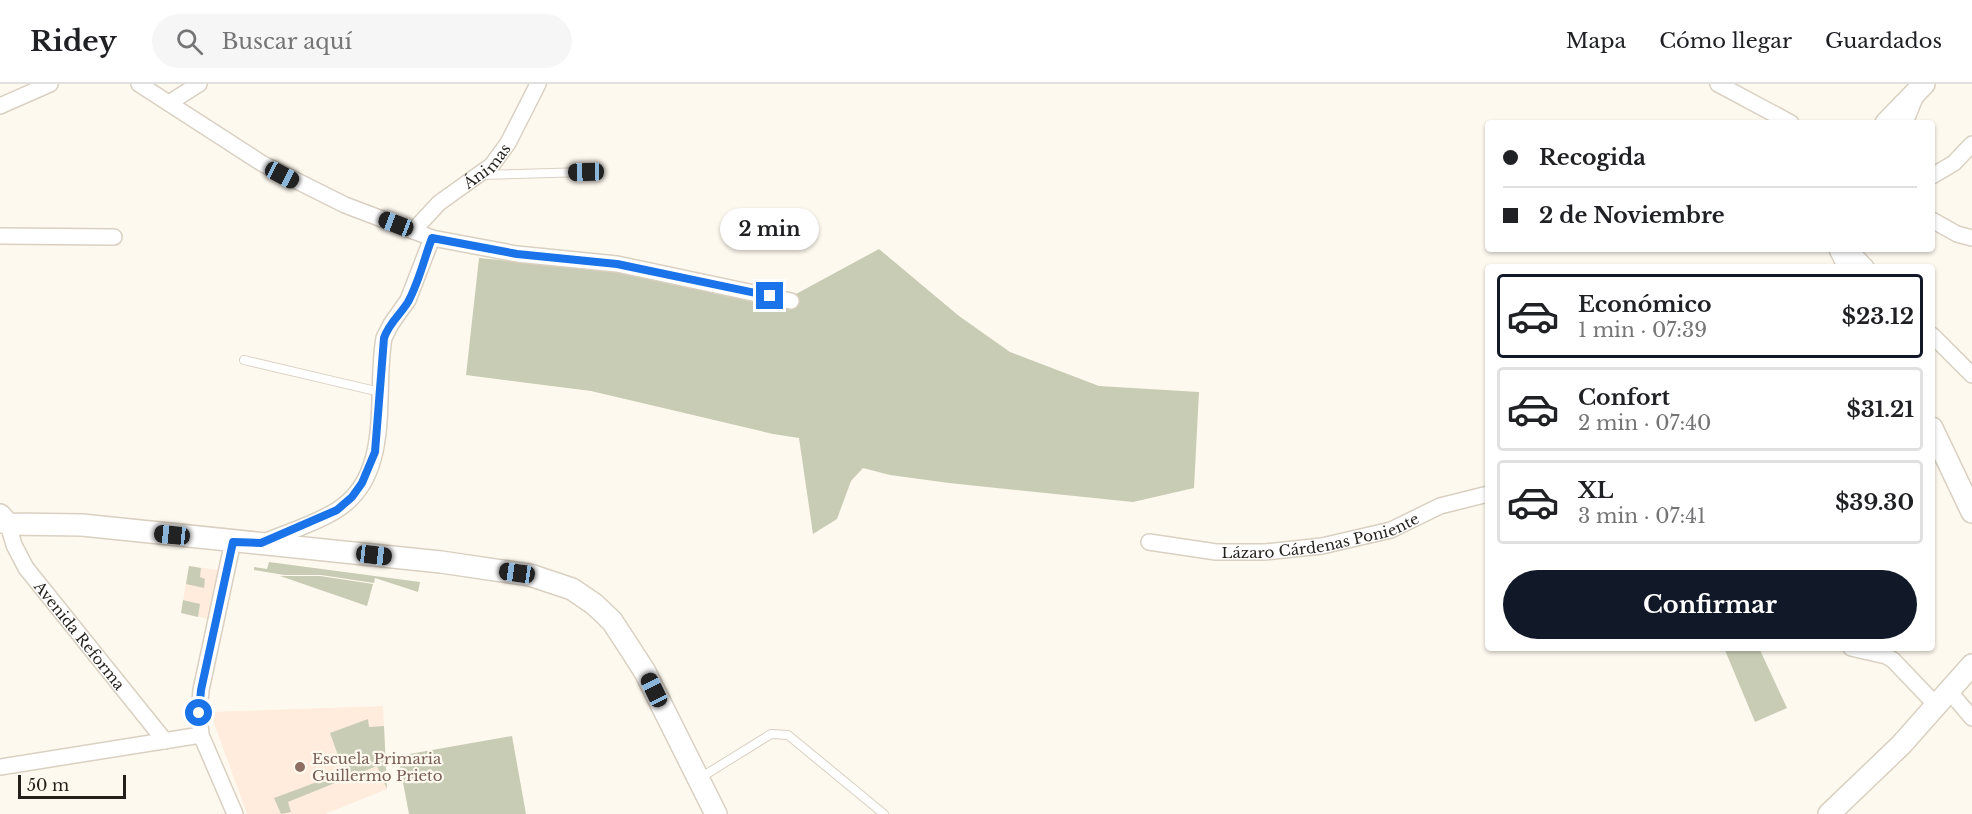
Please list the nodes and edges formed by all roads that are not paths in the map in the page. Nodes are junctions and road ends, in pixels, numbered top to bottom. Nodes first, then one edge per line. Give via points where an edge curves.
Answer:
1 (50, 84) edge
2 (139, 84) edge
3 (199, 84) edge
4 (538, 84) edge
5 (1718, 84) edge
6 (1920, 89) edge
7 (169, 103) junction
8 (0, 106) edge
9 (1785, 120) edge
10 (1889, 120) edge
11 (1906, 120) edge
12 (1972, 144) edge
13 (586, 172) dead end
14 (1935, 174) edge
15 (481, 175) junction
16 (1935, 222) edge
17 (413, 231) junction
18 (0, 236) edge
19 (114, 237) dead end
20 (432, 238) junction
21 (1972, 238) edge
22 (1852, 252) edge
23 (1863, 264) edge
24 (791, 301) dead end
25 (1935, 338) edge
26 (244, 360) dead end
27 (1972, 375) edge
28 (380, 392) junction
29 (1935, 434) edge
30 (1485, 495) edge
31 (1972, 512) edge
32 (3, 521) edge
33 (233, 542) junction
34 (1149, 542) dead end
35 (261, 543) junction
36 (1864, 651) edge
37 (1972, 665) edge
38 (1943, 699) junction
39 (1972, 718) edge
40 (201, 735) junction
41 (165, 741) junction
42 (0, 767) edge
43 (699, 779) junction
44 (235, 814) edge
45 (716, 814) edge
46 (884, 814) edge
47 (1829, 814) edge

1 - 8 street
2 - 7 street
3 - 7 street
4 - 15 street, Ánimas via 508,143
5 - 9 street
6 - 10 main road
6 - 11 street
7 - 17 street via 282,175
12 - 14 street
13 - 15 lane
15 - 17 street, Ánimas via 440,203
16 - 21 street
17 - 20 street
18 - 19 street
20 - 24 street via 517,254 617,264
20 - 28 street via 408,300 387,331
22 - 23 street
25 - 27 street
26 - 28 lane
28 - 35 street via 375,452 352,497 337,510
29 - 31 main road
30 - 34 street, Lázaro Cárdenas Poniente via 1440,506 1391,530 1322,546 1216,552
32 - 33 main road via 82,525
32 - 41 street, Avenida Reforma via 26,568
33 - 35 main road
33 - 40 street via 201,690
35 - 43 main road via 531,575 572,589 612,621 645,672
36 - 38 street via 1893,660
37 - 38 main road
38 - 39 street
38 - 47 main road
40 - 41 street
40 - 44 street
41 - 42 street
43 - 45 main road
43 - 46 lane via 771,734 788,735

